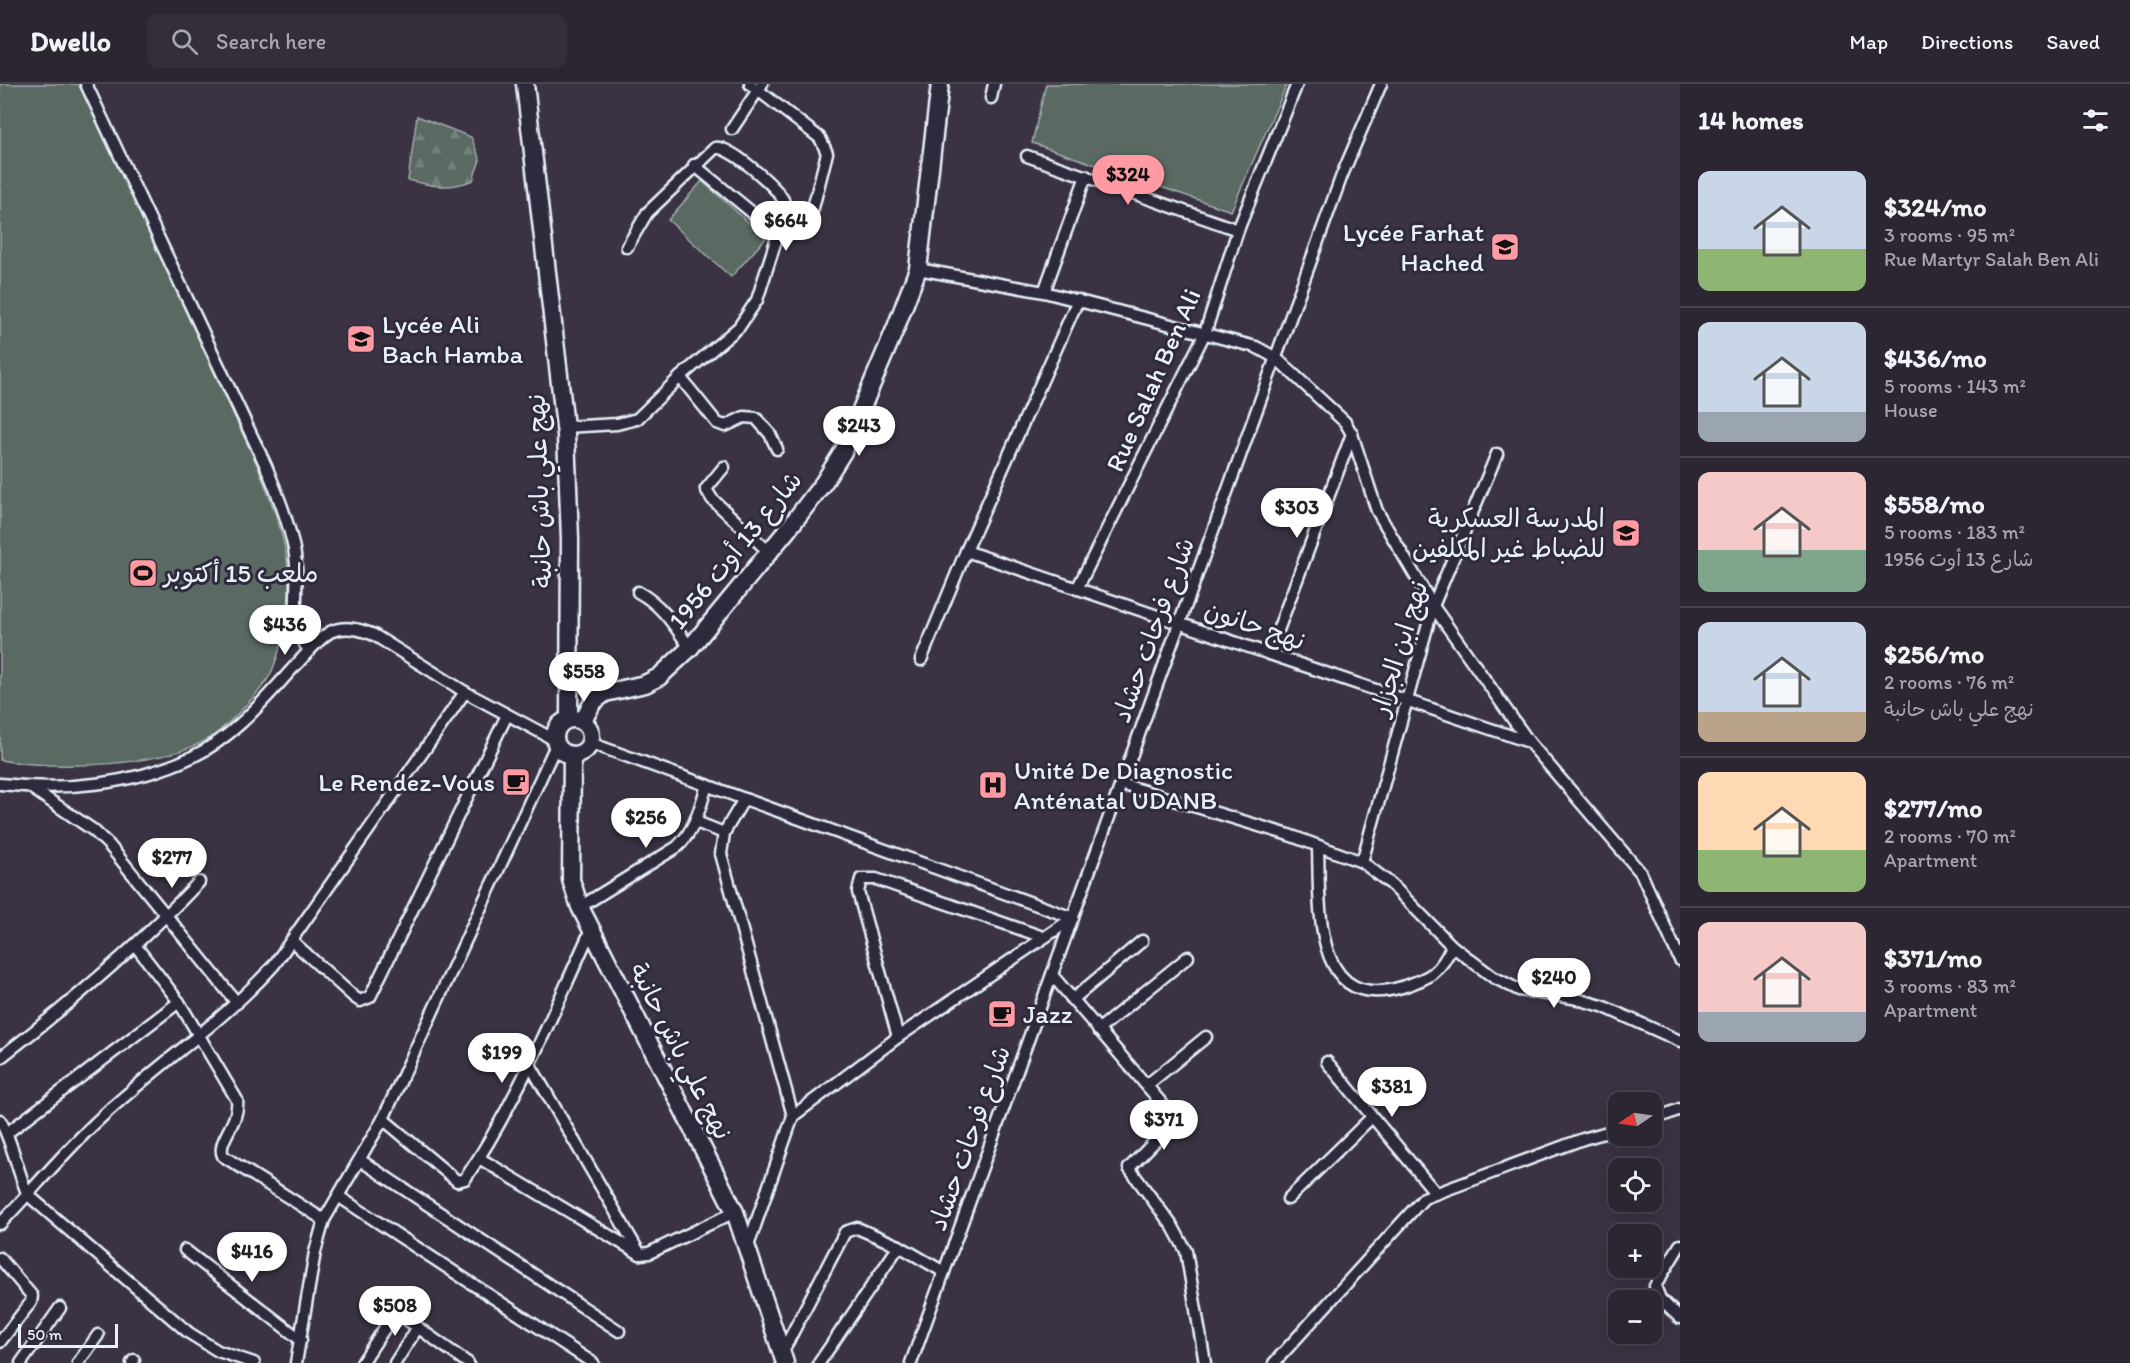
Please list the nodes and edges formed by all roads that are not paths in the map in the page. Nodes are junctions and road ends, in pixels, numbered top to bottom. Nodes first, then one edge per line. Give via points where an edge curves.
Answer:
1 (86, 84) edge
2 (525, 84) edge
3 (940, 84) edge
4 (994, 84) edge
5 (1297, 84) edge
6 (1380, 84) edge
7 (757, 86) edge
8 (991, 98) dead end
9 (732, 129) dead end
10 (1027, 156) dead end
11 (694, 165) junction
12 (1086, 176) junction
13 (812, 212) dead end
14 (1238, 230) junction
15 (777, 233) junction
16 (627, 247) dead end
17 (918, 269) junction
18 (1044, 292) junction
19 (1078, 300) junction
20 (1205, 333) junction
21 (1276, 358) junction
22 (680, 377) junction
23 (565, 427) junction
24 (1352, 434) junction
25 (777, 449) dead end
26 (1497, 454) dead end
27 (724, 466) dead end
28 (966, 551) junction
29 (769, 552) junction
30 (1077, 589) junction
31 (638, 592) dead end
32 (1433, 606) junction
33 (1180, 623) junction
34 (690, 648) junction
35 (309, 651) junction
36 (1269, 654) junction
37 (921, 660) dead end
38 (465, 692) junction
39 (1405, 700) junction
40 (507, 715) junction
41 (576, 720) junction
42 (590, 742) junction
43 (1529, 742) junction
44 (555, 743) junction
45 (572, 755) junction
46 (0, 784) edge
47 (1121, 784) junction
48 (707, 785) junction
49 (30, 787) junction
50 (744, 799) junction
51 (696, 822) junction
52 (724, 833) junction
53 (1318, 846) junction
54 (1362, 862) junction
55 (198, 882) dead end
56 (580, 907) junction
57 (166, 916) junction
58 (1073, 918) junction
59 (591, 930) junction
60 (1043, 937) junction
61 (292, 941) junction
62 (1142, 941) dead end
63 (135, 945) junction
64 (1452, 946) junction
65 (1188, 957) dead end
66 (1680, 960) edge
67 (1052, 975) junction
68 (1072, 1000) junction
69 (179, 1002) junction
70 (237, 1003) junction
71 (1098, 1030) junction
72 (196, 1035) junction
73 (898, 1037) junction
74 (1206, 1037) dead end
75 (1680, 1041) edge
76 (0, 1058) edge
77 (1327, 1062) dead end
78 (529, 1063) junction
79 (1147, 1085) junction
80 (1680, 1109) edge
81 (793, 1116) junction
82 (1665, 1116) junction
83 (1680, 1116) edge
84 (1372, 1117) junction
85 (1662, 1117) edge
86 (383, 1119) junction
87 (0, 1120) edge
88 (1608, 1132) edge
89 (7, 1133) junction
90 (480, 1158) junction
91 (360, 1160) junction
92 (1435, 1192) junction
93 (28, 1195) junction
94 (338, 1196) junction
95 (1288, 1198) dead end
96 (735, 1212) junction
97 (324, 1220) junction
98 (0, 1224) edge
99 (1680, 1245) edge
100 (748, 1246) junction
101 (899, 1246) junction
102 (185, 1250) dead end
103 (640, 1254) junction
104 (0, 1258) edge
105 (944, 1272) junction
106 (60, 1308) dead end
107 (1680, 1318) edge
108 (418, 1327) junction
109 (619, 1330) dead end
110 (98, 1335) dead end
111 (302, 1340) junction
112 (0, 1342) edge
113 (784, 1358) edge
114 (21, 1363) edge
115 (78, 1363) edge
116 (254, 1363) edge
117 (296, 1363) edge
118 (362, 1363) edge
119 (395, 1363) edge
120 (468, 1363) edge
121 (593, 1363) edge
122 (819, 1363) edge
123 (911, 1363) edge
124 (1205, 1363) edge
125 (1274, 1363) edge

1 - 35 street via 287,518 295,551 295,621
2 - 23 street, نهج علي باش حانبة
3 - 17 street, شارع 13 أوت 1956
4 - 8 street
5 - 14 street, Rue Salah Ben Ali
6 - 21 street, شارع فرحات حشاد via 1342,175
7 - 9 street
7 - 13 street via 825,145
10 - 12 street
11 - 15 street
11 - 15 street via 715,148 725,148 771,184 784,200 785,212
11 - 16 street via 647,213
12 - 14 street
12 - 18 street
14 - 20 street, Rue Salah Ben Ali
15 - 22 street via 757,300 740,327
17 - 18 street
17 - 29 street, شارع 13 أوت 1956 via 844,450
18 - 19 street
19 - 20 street
19 - 28 street
20 - 21 street via 1256,347
20 - 30 street, Rue Salah Ben Ali
21 - 24 street via 1334,410
21 - 33 street, شارع فرحات حشاد
22 - 23 street via 637,419
22 - 25 street via 717,423 725,426 744,417 756,418
23 - 41 street, نهج علي باش حانبة
24 - 32 street via 1377,511
24 - 36 street
26 - 32 street, نهج ابن الجزار
27 - 29 street via 706,489
28 - 30 street, نهج حانون
28 - 37 street
29 - 34 street, شارع 13 أوت 1956
30 - 33 street, نهج حانون
31 - 34 street via 667,614
32 - 39 street, نهج ابن الجزار
32 - 43 street
33 - 36 street, نهج حانون
33 - 47 street, شارع فرحات حشاد
34 - 41 street, شارع 13 أوت 1956 via 659,677 604,693
35 - 38 street via 330,633 358,628
35 - 49 street via 244,721 222,740 190,758 141,776 93,784
36 - 39 street, نهج حانون
38 - 40 street
38 - 61 street
39 - 43 street, نهج حانون
39 - 54 street, نهج ابن الجزار
40 - 44 street
40 - 61 street via 370,997 360,1001 354,997
41 - 42 street via 589,728
41 - 44 street via 557,726
42 - 45 street via 581,753
42 - 48 street
43 - 66 street via 1641,873
44 - 45 street
44 - 86 street
45 - 56 street, نهج علي باش حانبة via 571,880
46 - 49 street
47 - 53 street
47 - 58 street, شارع فرحات حشاد
48 - 50 street
48 - 51 street
49 - 57 street via 109,845
50 - 52 street
50 - 58 street
51 - 52 street
51 - 56 street via 677,847
52 - 81 street via 723,869
53 - 54 street
53 - 64 street via 1322,926 1335,971 1346,984 1371,991 1418,981 1438,971
54 - 64 street via 1391,884
55 - 57 street
56 - 59 street, نهج علي باش حانبة
57 - 63 street
57 - 70 street
58 - 60 street
58 - 67 street, شارع فرحات حشاد
59 - 78 street
59 - 96 street, نهج علي باش حانبة
60 - 73 street
60 - 73 street via 876,879 861,879 858,892
61 - 70 street
62 - 68 street
63 - 69 street
63 - 76 street
64 - 75 street via 1493,977 1519,990 1602,1006
65 - 71 street
67 - 68 street
67 - 105 street, شارع فرحات حشاد
68 - 71 street
69 - 72 street
69 - 89 street
70 - 72 street
71 - 79 street
72 - 93 street via 90,1128
72 - 97 street via 237,1100 237,1118 221,1146 223,1156
73 - 81 street
74 - 79 street
77 - 84 street
78 - 90 street
78 - 103 street
79 - 124 street via 1170,1113 1171,1125 1129,1168 1183,1246
80 - 82 street
81 - 100 street
82 - 83 street
82 - 85 street
84 - 92 street
84 - 95 street
86 - 90 street via 457,1181 465,1179
86 - 91 street
87 - 89 street
88 - 92 street
89 - 93 street
90 - 103 street
91 - 94 street
91 - 109 street
92 - 125 street via 1412,1208
93 - 98 street
93 - 116 street via 189,1333 218,1351
94 - 97 street
94 - 121 street
96 - 100 street, نهج علي باش حانبة
96 - 103 street
97 - 111 street via 315,1252
99 - 107 street via 1655,1286 1660,1299
100 - 113 street, نهج علي باش حانبة
101 - 105 street
101 - 113 street via 857,1228 845,1232
101 - 122 street
102 - 111 street
104 - 112 street via 32,1296
105 - 123 street, شارع فرحات حشاد
106 - 114 street
108 - 118 street via 391,1309
108 - 119 street
108 - 120 street
110 - 115 street
111 - 117 street

